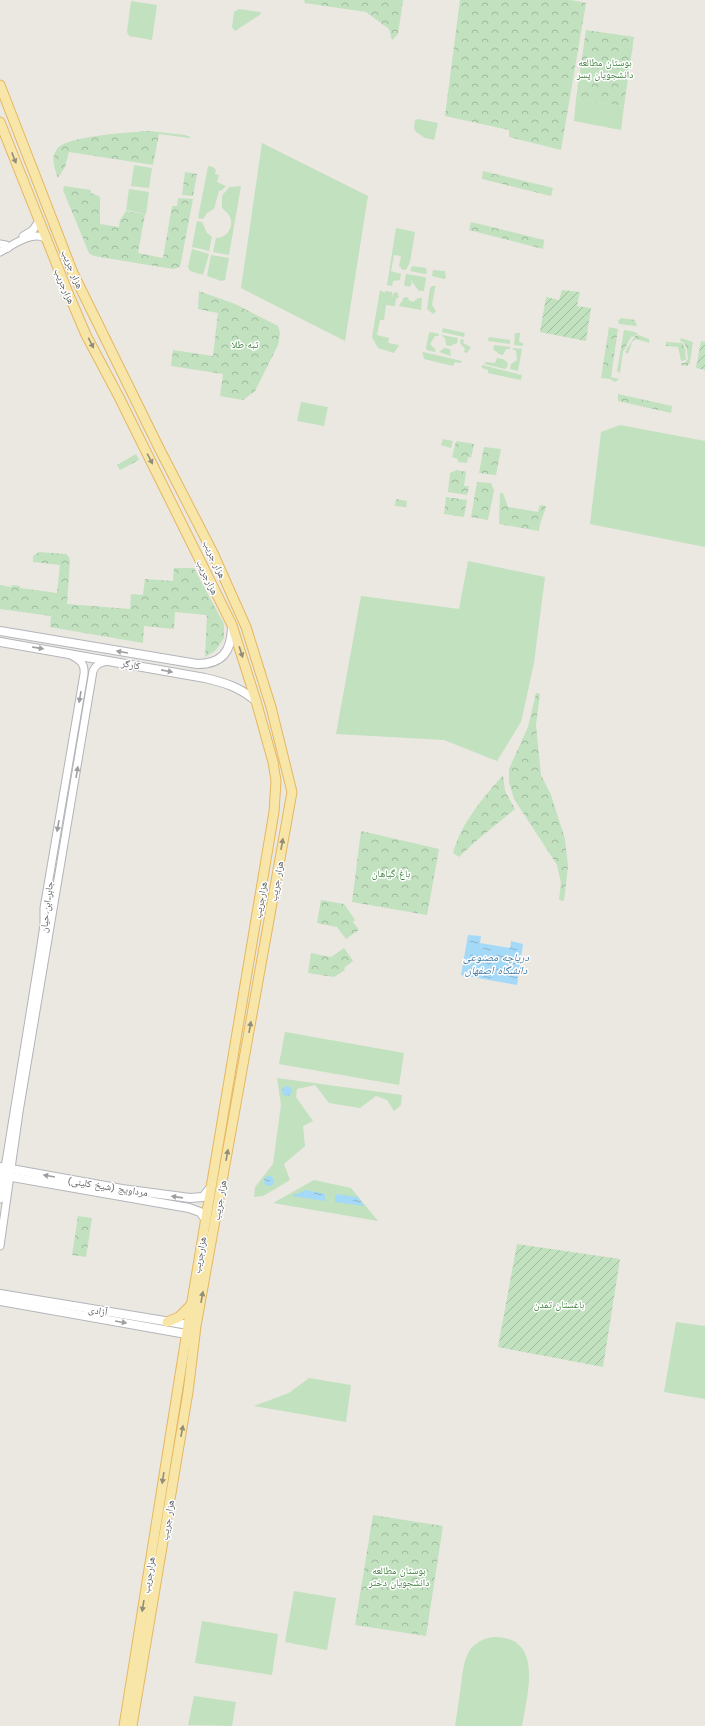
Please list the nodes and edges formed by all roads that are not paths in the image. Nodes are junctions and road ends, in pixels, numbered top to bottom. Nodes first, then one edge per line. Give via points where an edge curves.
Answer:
1 (0, 85) edge
2 (0, 122) edge
3 (39, 221) junction
4 (45, 238) junction
5 (4, 246) edge
6 (0, 252) edge
7 (96, 318) junction
8 (82, 324) junction
9 (232, 625) junction
10 (0, 632) edge
11 (0, 638) edge
12 (0, 642) edge
13 (61, 642) junction
14 (19, 645) junction
15 (68, 653) junction
16 (150, 657) junction
17 (110, 660) junction
18 (147, 667) junction
19 (84, 674) junction
20 (93, 674) junction
21 (256, 701) junction
22 (64, 794) junction
23 (73, 796) junction
24 (5, 1172) edge
25 (211, 1187) junction
26 (122, 1193) junction
27 (0, 1199) edge
28 (206, 1220) junction
29 (0, 1246) edge
30 (0, 1294) edge
31 (0, 1301) edge
32 (12, 1302) junction
33 (0, 1304) edge
34 (191, 1305) junction
35 (63, 1308) junction
36 (167, 1322) junction
37 (191, 1330) junction
38 (156, 1520) junction
39 (167, 1522) junction
40 (131, 1709) junction
41 (124, 1726) edge
42 (132, 1726) edge

1 - 7 main road, هزار جریب via 73,273
2 -> 3 main road, هزارجریب
3 - 4 main road, هزارجریب
3 - 5 street via 30,232
4 - 5 street via 33,236
4 - 8 main road, هزارجریب
5 - 6 street
7 - 8 main road
37 -> 7 main road, هزار جریب via 292,792 271,707 246,627 213,553
8 -> 9 main road, هزارجریب
9 - 16 main road, کارگر via 227,650 215,662 197,664
9 -> 21 main road, هزارجریب
10 - 11 main road
10 - 13 main road, کارگر
12 - 14 main road, کارگر
13 - 14 main road via 17,638 15,642
16 -> 13 main road, کارگر
14 -> 15 main road, کارگر
15 - 17 main road, کارگر
15 - 19 street via 82,663
16 - 18 main road
17 - 18 main road, کارگر
17 - 20 street via 97,665
18 -> 21 main road, کارگر via 226,684 243,690
19 - 20 street via 88,670
19 -> 22 street, جابر ابن حیان
23 -> 20 street, جابر ابن حیان
21 - 25 main road, هزارجریب via 276,776 274,812
22 - 23 street
22 -> 24 street, جابر ابن حیان via 44,908 44,925
23 - 24 street, جابر ابن حیان
24 - 26 main road, مرداویج (شیخ کلینی)
24 - 27 street
24 - 29 street
25 -> 26 main road, مرداویج (شیخ کلینی) via 203,1197 190,1198
25 - 28 main road, هزارجریب
26 - 28 main road, مرداویج (شیخ کلینی) via 189,1208 200,1212
28 - 34 main road, هزارجریب
30 - 35 main road, آزادی
31 - 32 main road, آزادی
32 - 33 street
32 - 35 main road, آزادی
34 - 36 main road via 179,1317
34 - 37 main road, هزارجریب
35 - 36 main road, آزادی
35 -> 37 main road, آزادی
36 - 37 main road, آزادی
37 -> 38 main road, هزارجریب
39 -> 37 main road, هزار جریب via 188,1392
38 - 39 main road
38 -> 40 main road, هزارجریب
39 - 40 main road, هزار جریب
40 - 41 main road, هزارجریب
40 - 42 main road, هزار جریب

